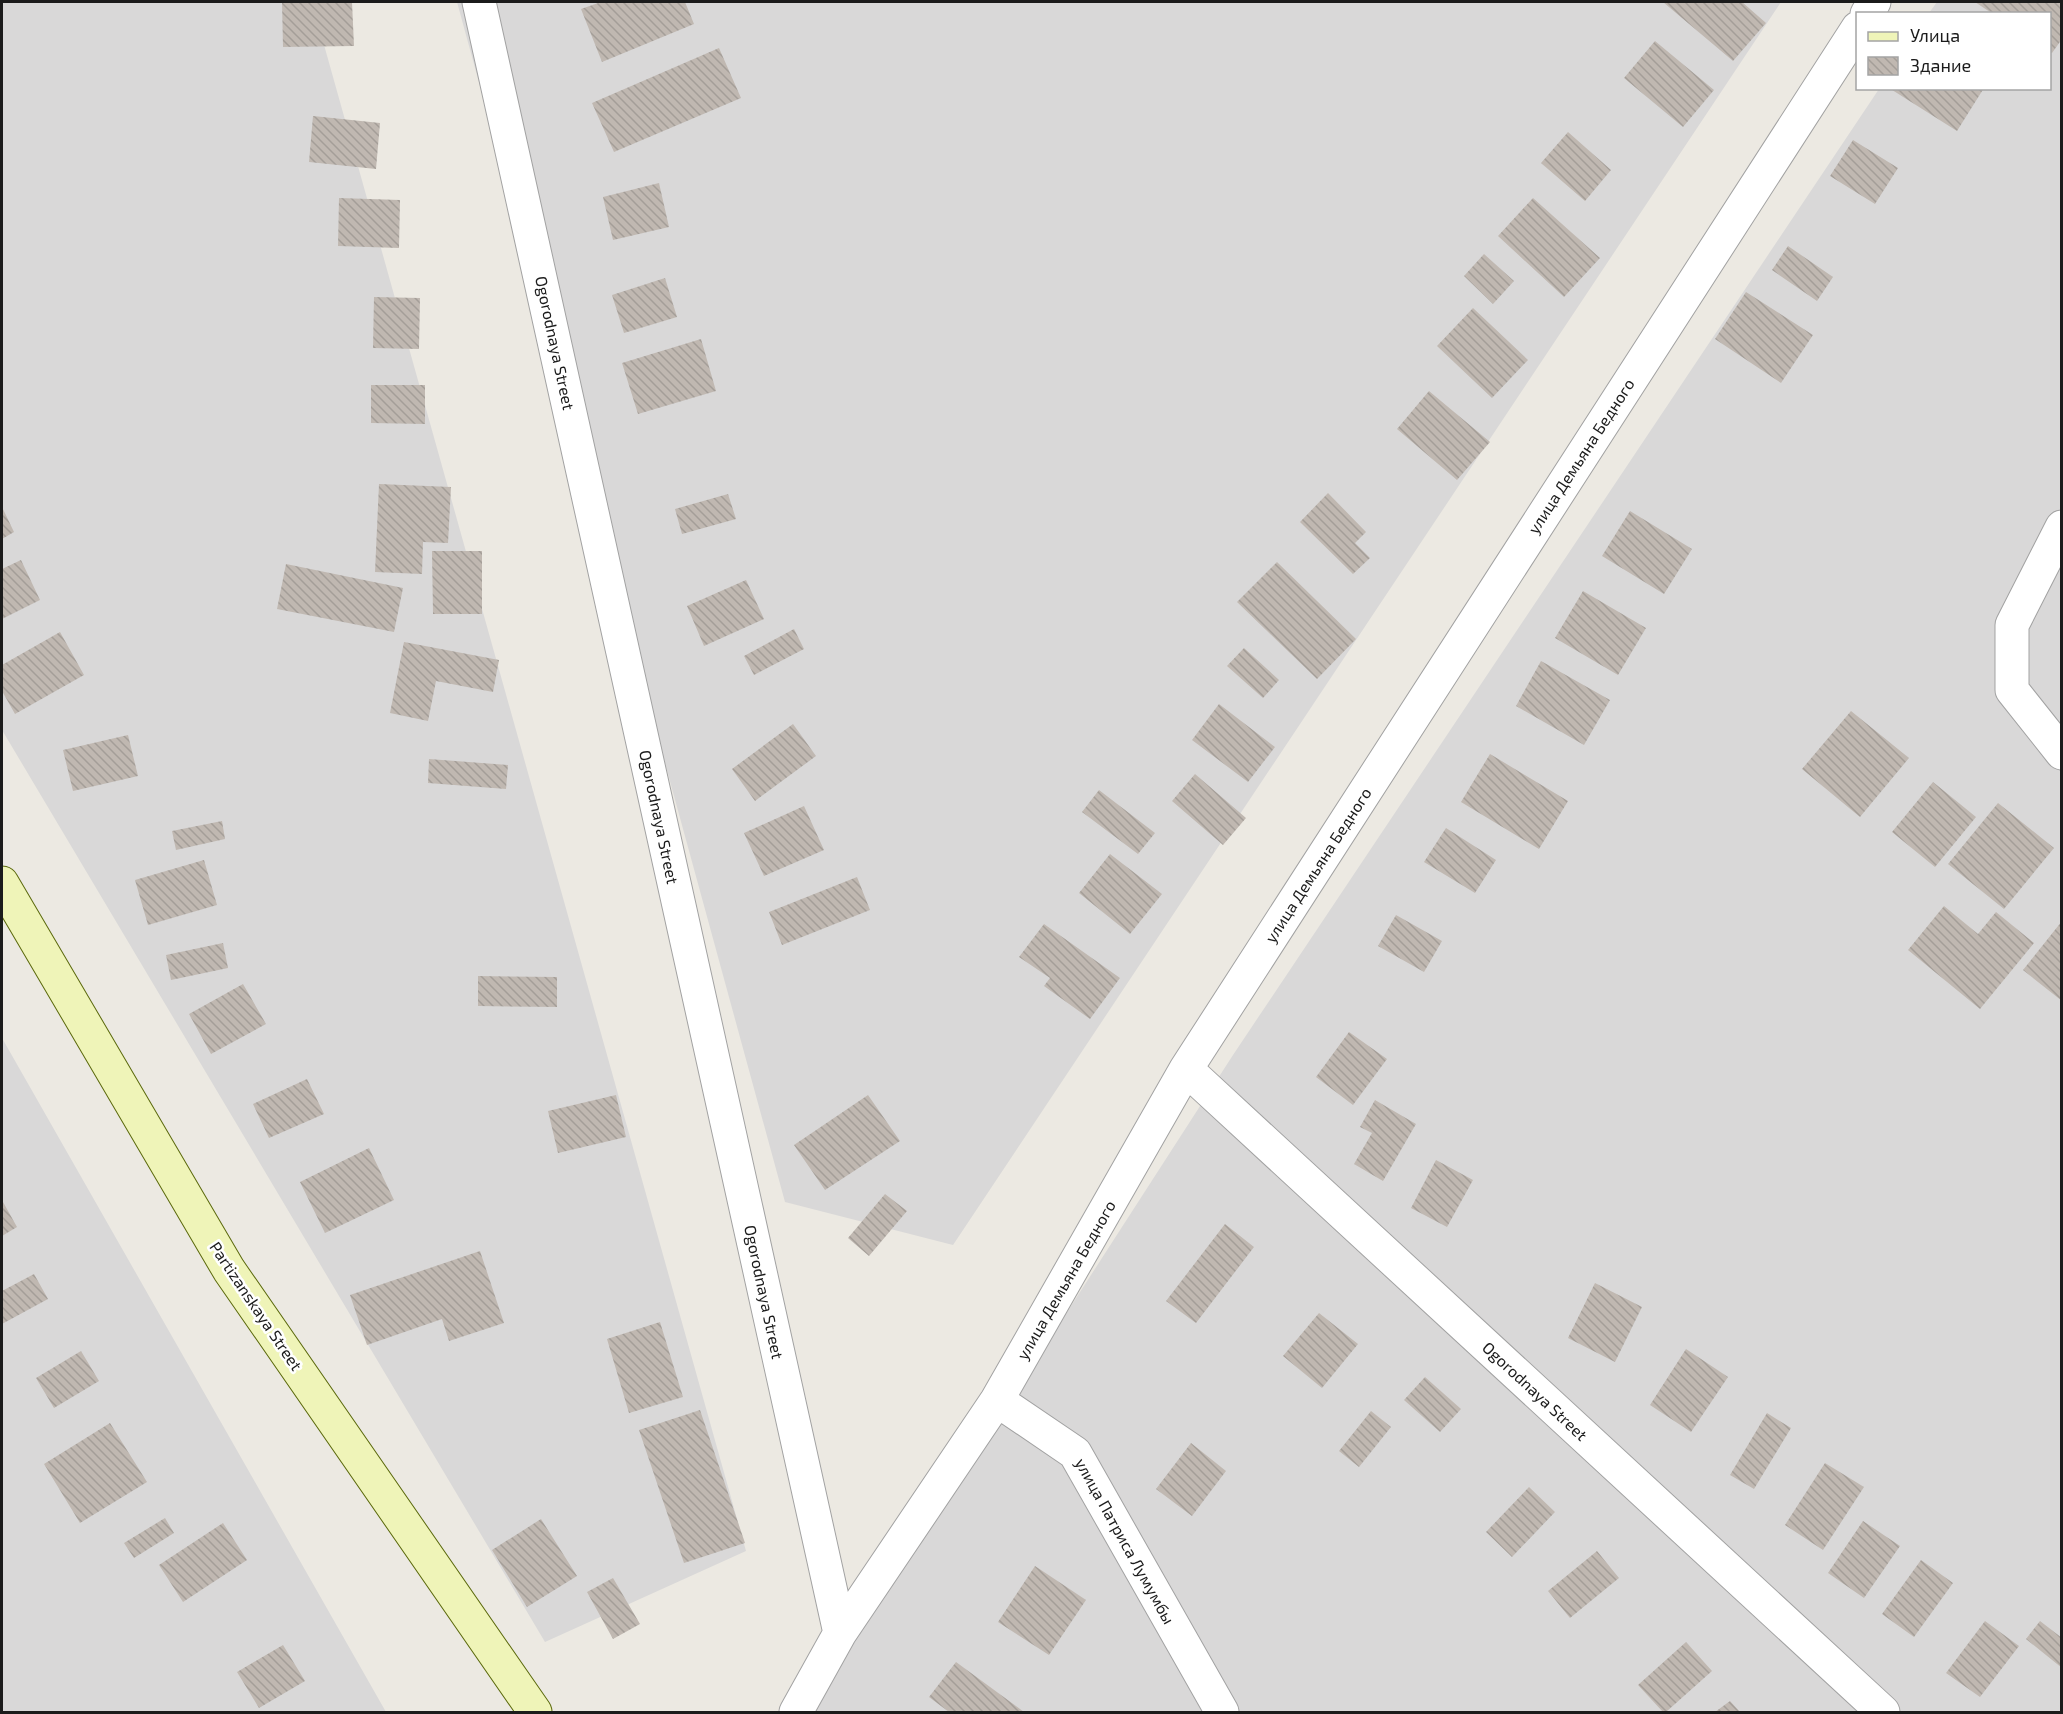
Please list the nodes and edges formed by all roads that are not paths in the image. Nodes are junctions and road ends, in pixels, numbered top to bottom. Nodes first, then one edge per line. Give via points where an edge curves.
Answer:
1 (479, 2) edge
2 (1856, 30) edge
3 (2061, 527) edge
4 (2061, 753) edge
5 (2, 883) edge
6 (1186, 1069) junction
7 (997, 1400) junction
8 (840, 1633) junction
9 (535, 1713) edge
10 (796, 1713) edge
11 (1222, 1713) edge
12 (1883, 1713) edge

1 - 8 street, Ogorodnaya Street
2 - 6 street, улица Демьяна Бедного
3 - 4 street via 2012,625 2012,690
5 - 9 street, Partizanskaya Street via 229,1270
6 - 7 street, улица Демьяна Бедного
6 - 12 street, Ogorodnaya Street
7 - 8 street, улица Демьяна Бедного
7 - 11 street, улица Патриса Лумумбы via 1075,1453
8 - 10 street, улица Демьяна Бедного

